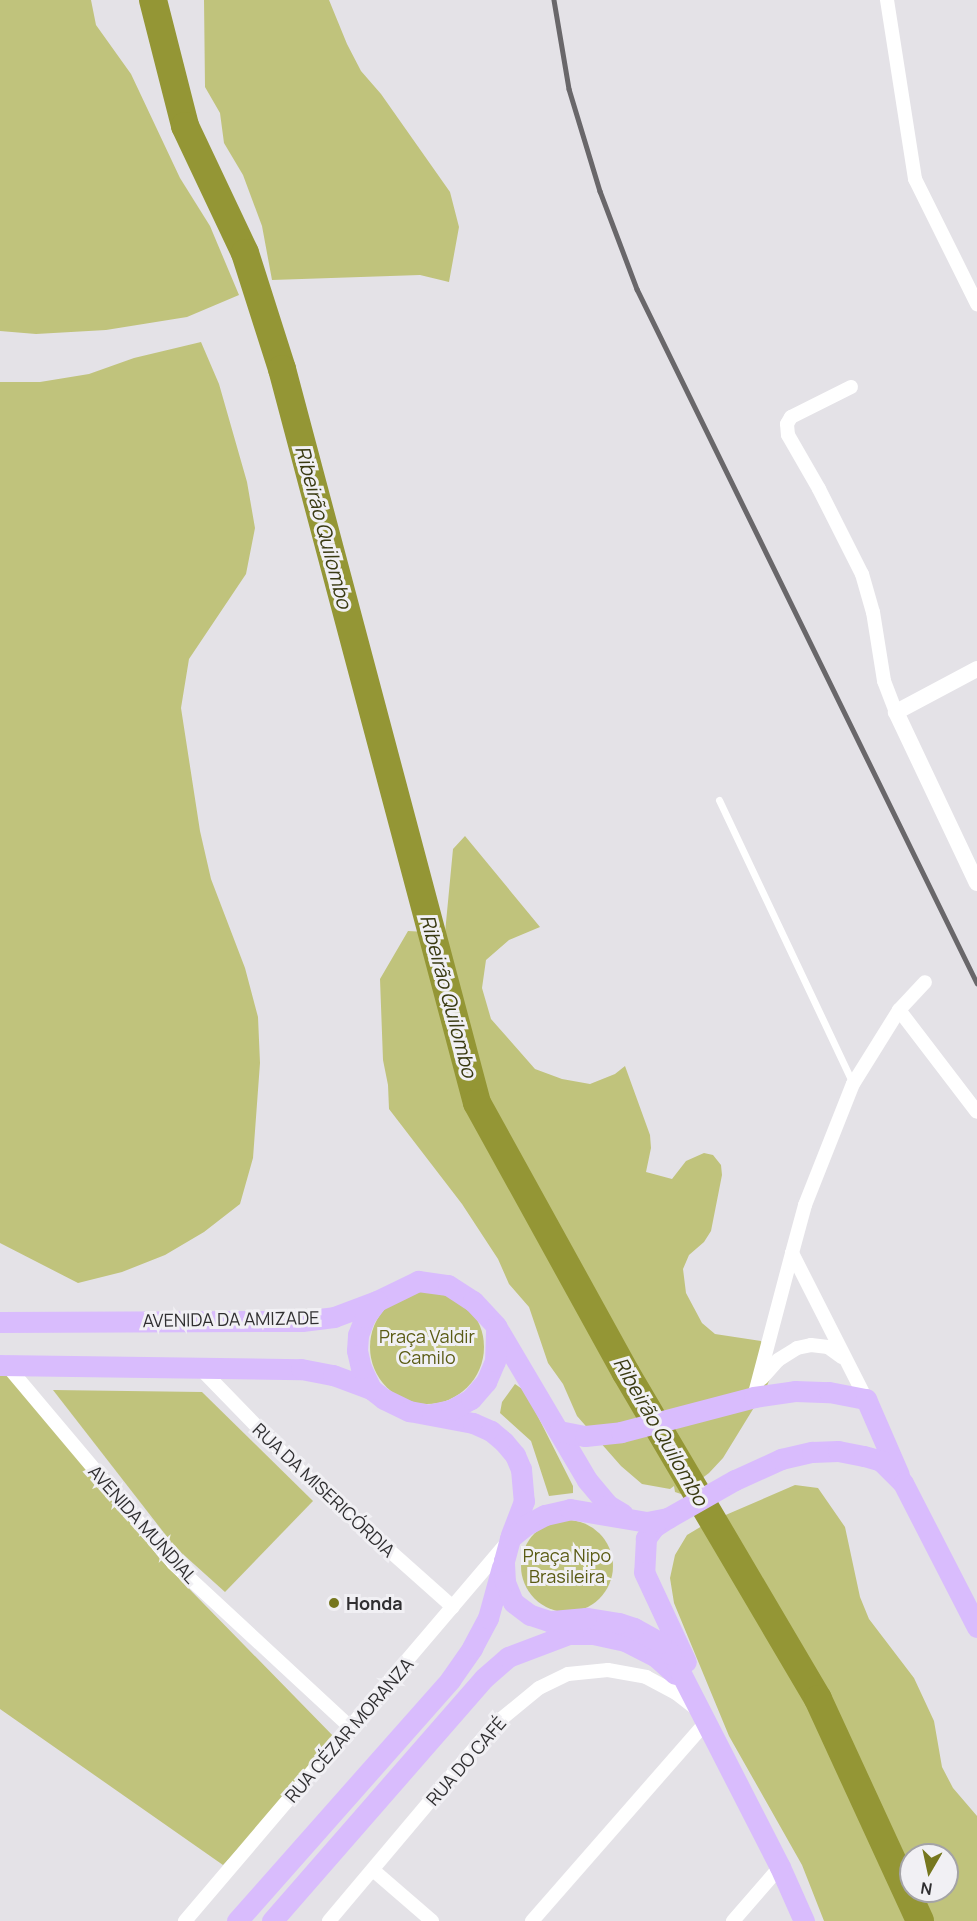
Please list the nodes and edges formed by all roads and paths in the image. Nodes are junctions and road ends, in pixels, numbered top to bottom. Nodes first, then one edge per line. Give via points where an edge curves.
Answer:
1 (887, 0) edge
2 (977, 304) edge
3 (851, 387) dead end
4 (977, 669) edge
5 (896, 712) junction
6 (719, 801) dead end
7 (977, 883) edge
8 (925, 982) dead end
9 (899, 1010) junction
10 (853, 1084) junction
11 (977, 1112) edge
12 (792, 1253) junction
13 (377, 1301) junction
14 (0, 1322) edge
15 (496, 1326) junction
16 (843, 1358) junction
17 (2, 1362) edge
18 (199, 1367) junction
19 (757, 1388) junction
20 (371, 1389) junction
21 (866, 1399) junction
22 (428, 1414) junction
23 (559, 1431) junction
24 (903, 1483) junction
25 (677, 1514) junction
26 (647, 1522) junction
27 (510, 1538) junction
28 (504, 1561) junction
29 (453, 1608) junction
30 (977, 1627) edge
31 (688, 1689) junction
32 (704, 1718) junction
33 (351, 1728) junction
34 (780, 1867) junction
35 (373, 1870) junction
36 (185, 1921) edge
37 (237, 1921) edge
38 (272, 1921) edge
39 (329, 1921) edge
40 (432, 1921) edge
41 (532, 1921) edge
42 (733, 1921) edge
43 (804, 1921) edge

1 - 2 street via 915,178
3 - 5 street via 790,417 788,435 862,574 873,612 884,681
4 - 5 street
5 - 7 street
6 - 10 lane
8 - 9 street
9 - 10 street
9 - 11 street
10 - 12 street via 805,1205
12 - 16 street
12 - 19 street
13 - 14 main road, AVENIDA DA AMIZADE via 334,1317 302,1321
13 - 15 main road, AVENIDA DA AMIZADE via 418,1281 448,1285 473,1300
13 - 20 main road via 365,1317 358,1343 361,1368
15 - 22 main road via 495,1361 486,1382 471,1399 451,1410
15 - 23 main road, AVENIDA DA AMIZADE
16 - 19 street via 828,1347 797,1348 778,1360
16 - 21 street
17 - 18 main road
17 - 33 street, AVENIDA MUNDIAL via 173,1563
18 - 20 main road via 301,1369 333,1375
18 - 29 street, RUA DA MISERICÓRDIA via 299,1470
19 - 21 main road via 829,1392
19 - 23 main road via 621,1432 585,1436
20 - 22 main road via 408,1411
21 - 24 main road
22 - 27 main road via 473,1423 491,1431 515,1455 524,1501
23 - 26 main road, AVENIDA DA AMIZADE via 598,1495 620,1513
24 - 25 main road via 873,1458 838,1451 812,1452 781,1459 714,1491
24 - 30 main road
25 - 26 main road
25 - 32 main road via 654,1527 646,1538 644,1572 681,1649
26 - 27 main road via 570,1509 545,1515
27 - 28 main road
27 - 29 street, RUA CÉZAR MORANZA
28 - 31 main road via 505,1582 513,1602 530,1615 549,1621 586,1618 634,1628 661,1643 671,1654
28 - 37 main road via 488,1618 450,1680
29 - 33 street, RUA CÉZAR MORANZA
31 - 32 main road
31 - 38 main road via 655,1656 625,1641 593,1634 569,1634 508,1657 484,1678
32 - 34 main road
32 - 35 street, RUA DO CAFÉ via 676,1693 646,1677 608,1670 568,1674 538,1688 494,1725
32 - 41 street
33 - 36 street, RUA CÉZAR MORANZA
34 - 42 street
34 - 43 main road
35 - 39 street, RUA DO CAFÉ
35 - 40 street

